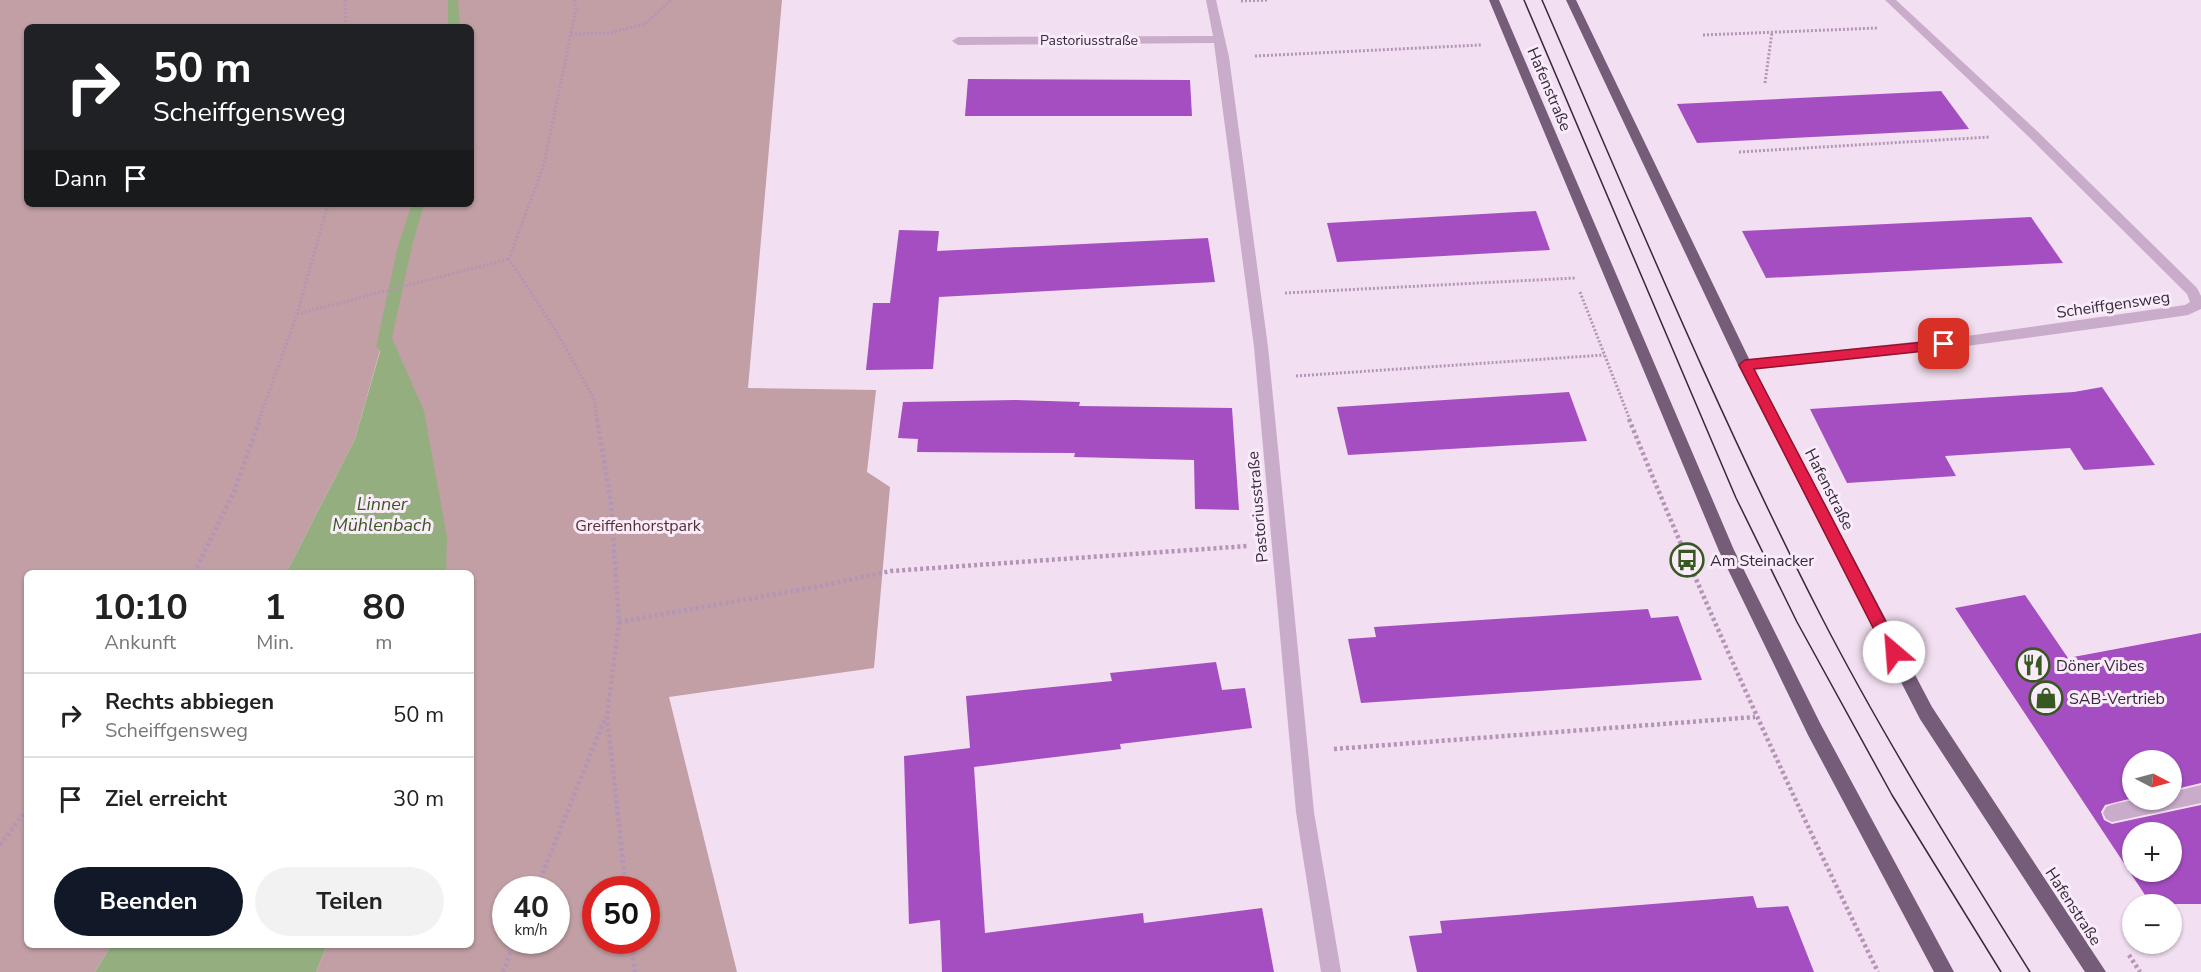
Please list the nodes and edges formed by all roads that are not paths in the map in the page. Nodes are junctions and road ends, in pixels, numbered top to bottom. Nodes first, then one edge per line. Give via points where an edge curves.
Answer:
1 (1211, 0) edge
2 (1494, 0) edge
3 (1570, 0) edge
4 (1890, 0) edge
5 (1220, 39) junction
6 (958, 41) dead end
7 (1745, 365) junction
8 (2201, 794) edge
9 (2112, 813) dead end
10 (1331, 972) edge
11 (1944, 972) edge
12 (2096, 972) edge

1 - 5 street, Pastoriusstraße
2 - 11 main road, Hafenstraße via 1727,551 1814,729
3 - 7 main road, Hafenstraße
4 - 7 street, Scheiffgensweg via 2033,134 2192,291 2198,304 2188,310 2013,336
5 - 6 street, Pastoriusstraße
5 - 10 street, Pastoriusstraße via 1264,378 1305,812
7 - 12 main road, Hafenstraße via 1926,713
8 - 9 street

